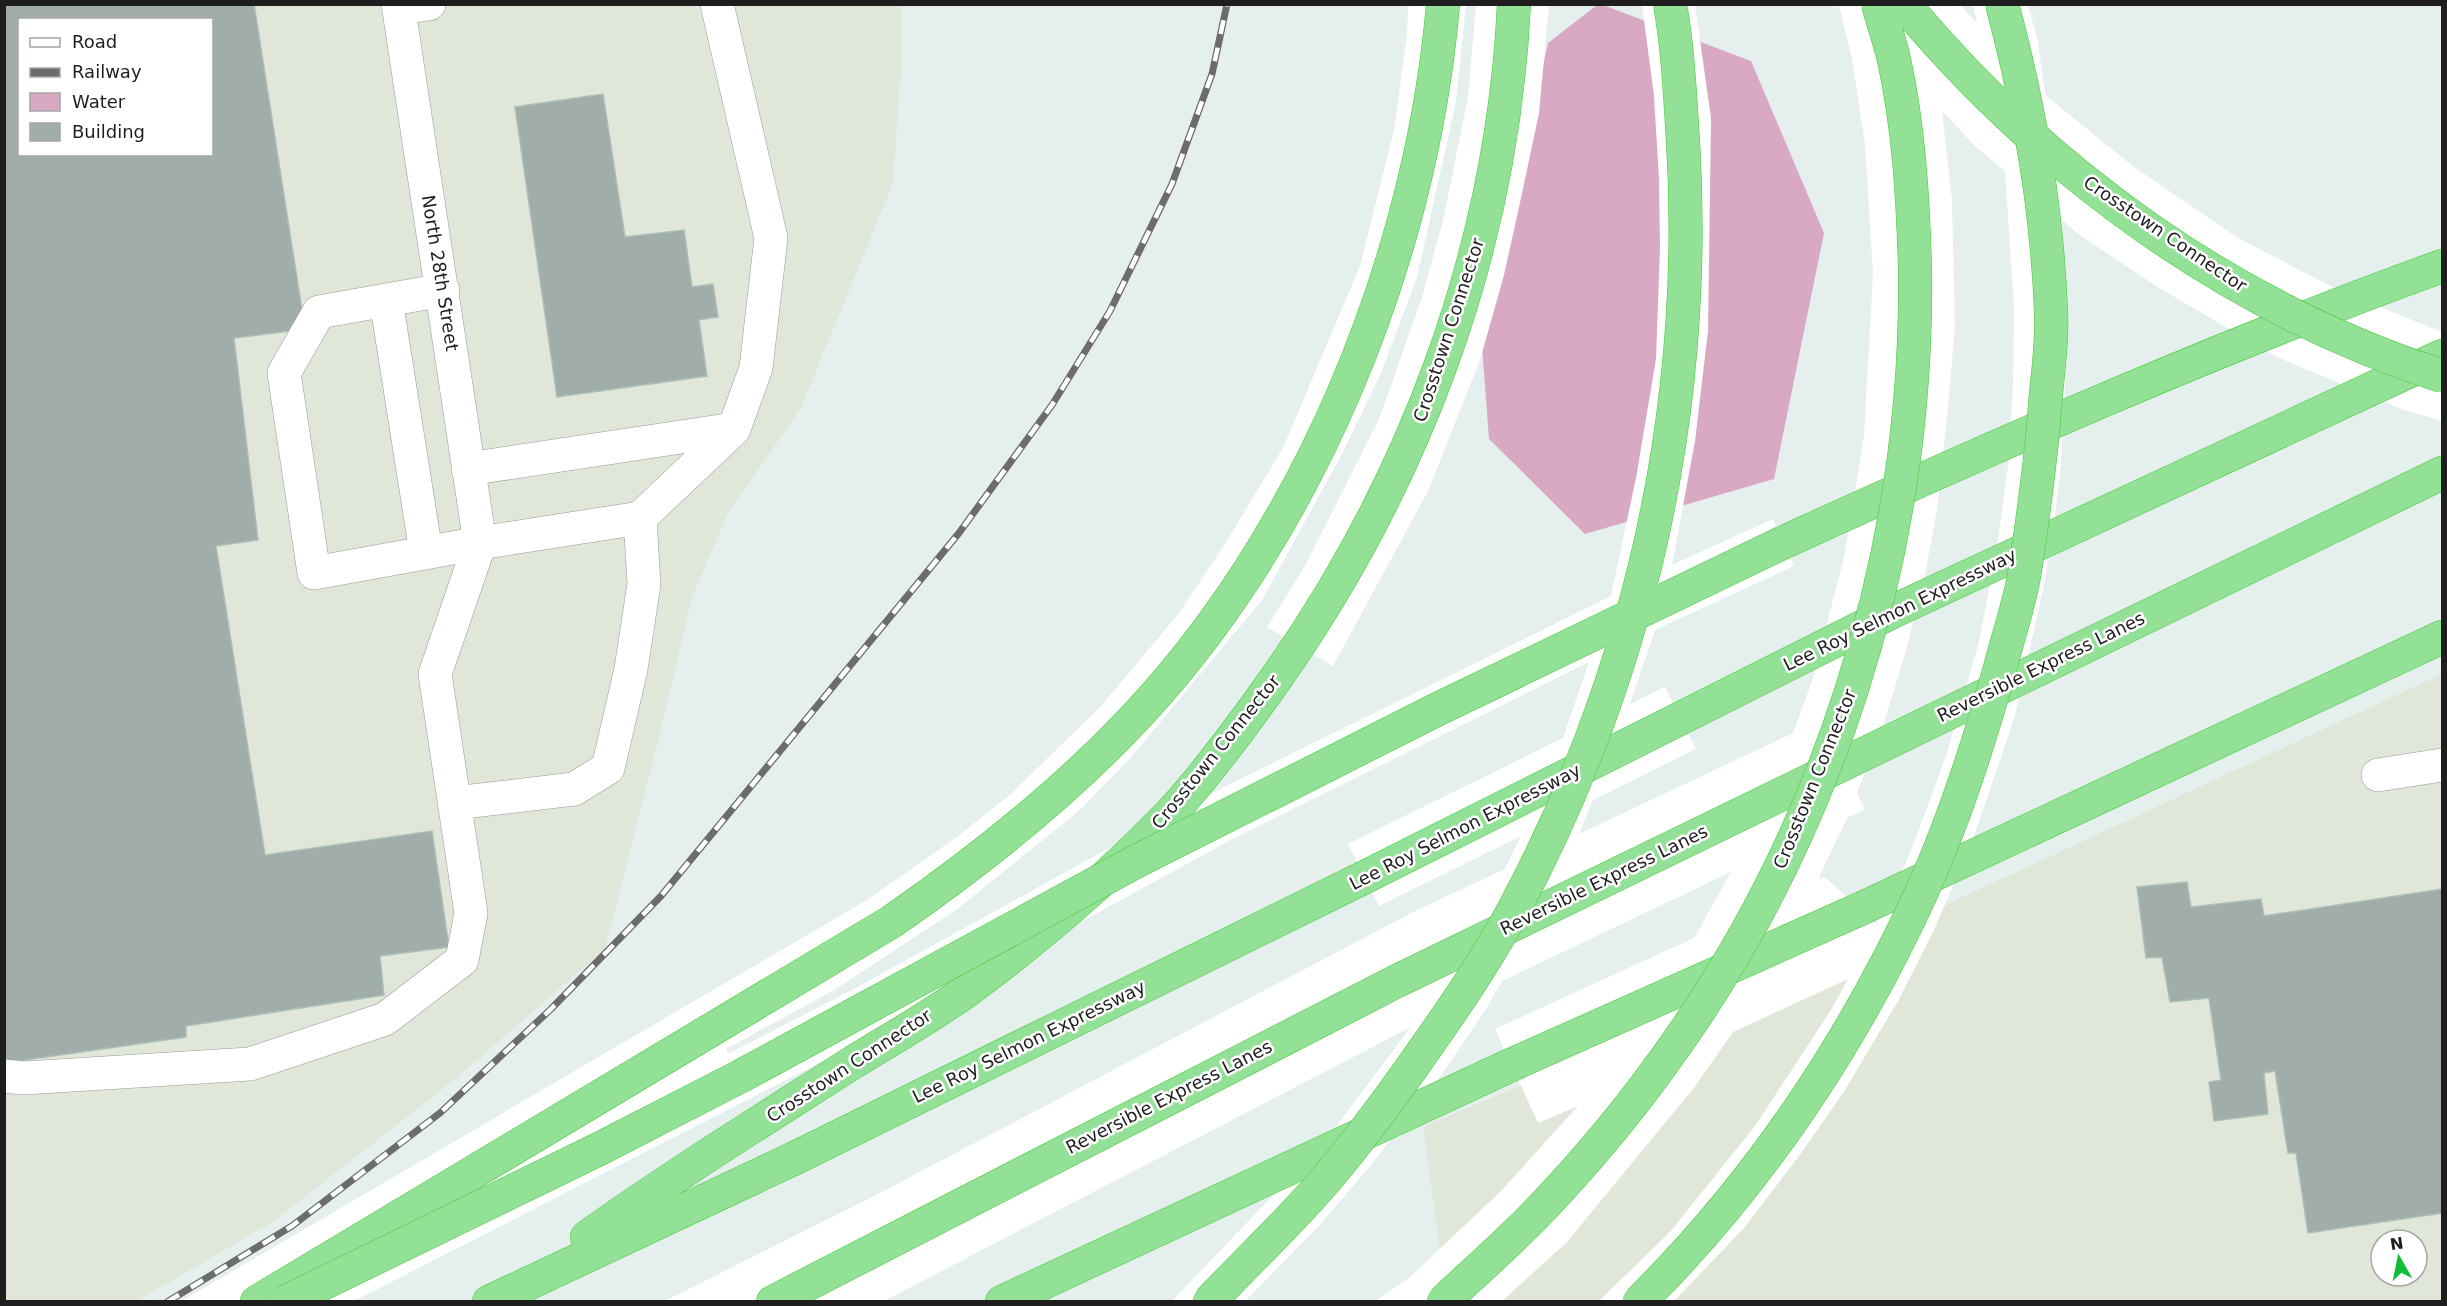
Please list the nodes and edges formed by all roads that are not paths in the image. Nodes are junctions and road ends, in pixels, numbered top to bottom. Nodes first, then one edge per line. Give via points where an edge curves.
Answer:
1 (717, 4) edge
2 (1443, 4) edge
3 (1514, 4) edge
4 (1670, 4) edge
5 (1878, 4) edge
6 (1904, 4) edge
7 (2002, 4) edge
8 (409, 6) edge
9 (2442, 266) edge
10 (443, 290) junction
11 (386, 300) junction
12 (2442, 356) edge
13 (2442, 376) edge
14 (734, 429) junction
15 (468, 470) junction
16 (2442, 473) edge
17 (640, 518) junction
18 (480, 543) junction
19 (426, 552) junction
20 (2442, 619) edge
21 (2442, 637) edge
22 (2344, 682) junction
23 (2442, 765) edge
24 (2378, 775) dead end
25 (454, 803) junction
26 (4, 1076) edge
27 (500, 1296) edge
28 (257, 1302) edge
29 (285, 1302) edge
30 (773, 1302) edge
31 (1002, 1302) edge
32 (1209, 1302) edge
33 (1443, 1302) edge
34 (1639, 1302) edge

1 - 14 street via 771,238 756,368
2 - 28 highway via 1422,151 1406,216 1368,337 1332,421 1290,501 1218,615 1128,725 1026,821 962,873 891,922
3 - 27 highway, Crosstown Connector via 1502,124 1488,200 1459,310 1425,410 1370,527 1301,644 1244,723 1173,810 1104,879 966,991
4 - 32 highway, bridge via 1685,173 1683,320 1672,426 1654,525 1637,601 1609,695 1565,805 1513,912 1455,1007 1389,1100 1314,1192
5 - 33 highway, Crosstown Connector, bridge via 1894,58 1904,115 1914,232 1914,339 1908,427 1893,525 1883,579 1854,684 1797,833 1708,996 1660,1067 1603,1140 1537,1213
6 - 13 highway, Crosstown Connector, bridge via 1997,106 2145,226 2286,312 2360,346
7 - 34 highway, bridge via 2031,133 2052,315 2041,459 2023,585 1985,722 1923,888 1851,1026 1807,1096 1736,1195
8 - 10 street, North 28th Street
9 - 29 highway, bridge via 2163,376 1782,543 1135,862 741,1076
10 - 11 street
10 - 15 street, North 28th Street
11 - 19 street
11 - 19 street via 319,312 284,373 314,573
12 - 27 highway, Lee Roy Selmon Expressway via 1896,610 795,1158
14 - 15 street
14 - 17 street
15 - 18 street, North 28th Street
16 - 30 highway, Reversible Express Lanes, bridge via 1395,982
17 - 18 street
17 - 25 street via 644,584 631,669 608,768 574,789
18 - 19 street
18 - 25 street via 435,674
20 - 22 highway
21 - 22 highway
22 - 31 highway via 1858,910 1510,1065
23 - 24 street
25 - 26 street via 471,913 462,960 385,1019 250,1064

